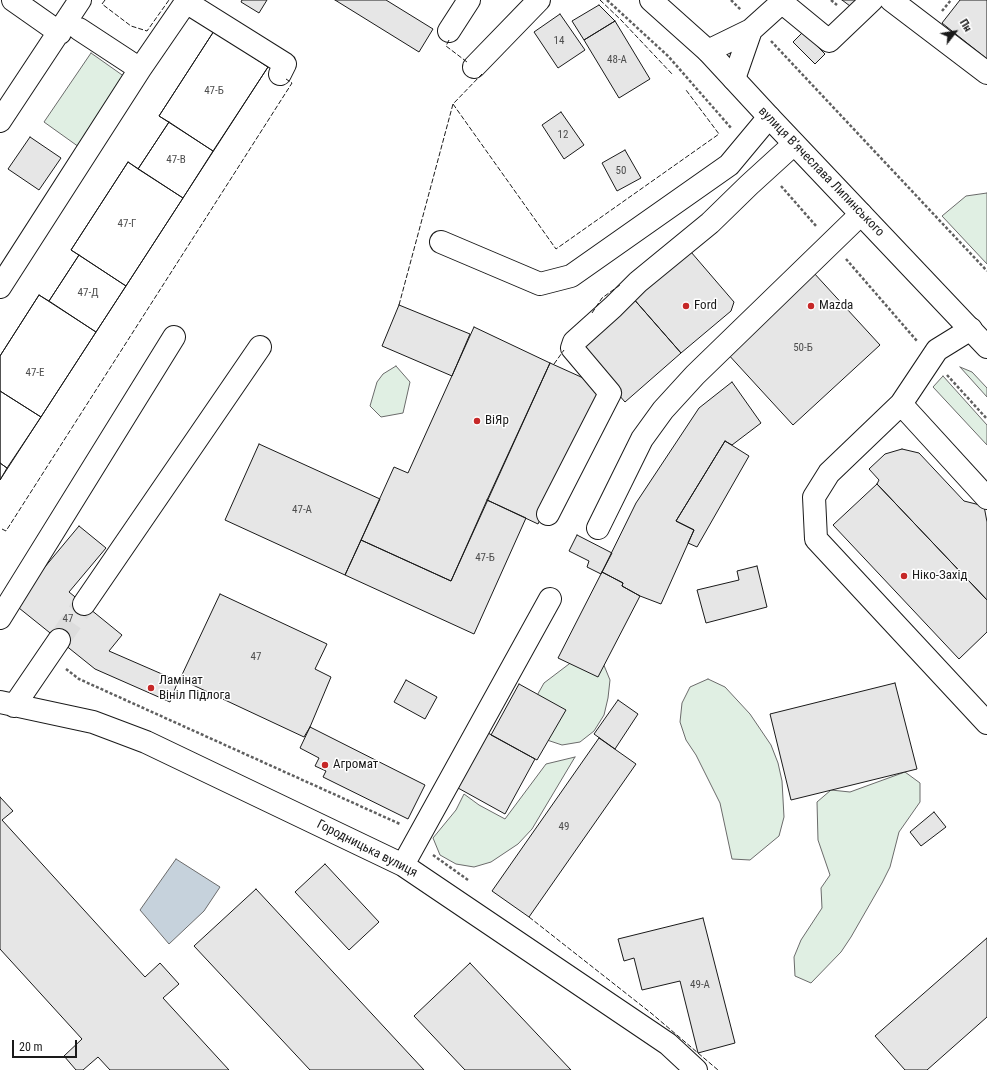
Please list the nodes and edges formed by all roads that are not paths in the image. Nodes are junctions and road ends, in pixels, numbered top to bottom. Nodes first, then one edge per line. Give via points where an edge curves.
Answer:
1 (13, 0) edge
2 (80, 0) edge
3 (469, 0) edge
4 (539, 0) edge
5 (651, 0) edge
6 (872, 0) edge
7 (891, 0) edge
8 (781, 1) edge
9 (201, 3) edge
10 (754, 28) junction
11 (69, 31) junction
12 (449, 31) dead end
13 (708, 50) junction
14 (474, 67) dead end
15 (140, 70) junction
16 (987, 73) edge
17 (280, 74) dead end
18 (734, 79) junction
19 (769, 117) junction
20 (0, 121) edge
21 (794, 144) junction
22 (729, 165) junction
23 (749, 185) junction
24 (861, 214) junction
25 (441, 242) dead end
26 (0, 287) edge
27 (971, 329) junction
28 (174, 337) dead end
29 (260, 347) dead end
30 (987, 347) edge
31 (901, 404) junction
32 (987, 498) edge
33 (548, 514) dead end
34 (598, 528) dead end
35 (550, 599) dead end
36 (84, 604) tunnel mouth
37 (0, 618) edge
38 (54, 648) tunnel mouth
39 (7, 704) edge
40 (987, 723) edge
41 (403, 865) junction
42 (696, 1070) edge

1 - 11 street
2 - 11 street
3 - 12 street
4 - 14 street
5 - 13 street, вулиця Вʼячеслава Липинського
6 - 8 street via 829,41
7 - 16 street
8 - 10 street
9 - 15 street
9 - 17 street via 242,43 285,64
10 - 13 street
10 - 18 street
11 - 15 street
11 - 20 street
13 - 18 street, вулиця Вʼячеслава Липинського
15 - 26 street
18 - 19 street, вулиця Вʼячеслава Липинського
19 - 21 street, вулиця Вʼячеслава Липинського
19 - 22 street
21 - 23 street
21 - 24 street, вулиця Вʼячеслава Липинського
22 - 23 street
22 - 25 street via 571,276 540,284
23 - 33 street via 710,223 638,282 574,342 572,348 610,393
24 - 27 street, вулиця Вʼячеслава Липинського
24 - 34 street via 695,375 663,410 642,439
27 - 30 street, вулиця Вʼячеслава Липинського
27 - 31 street via 937,350
28 - 37 street
29 - 36 street
31 - 32 street
31 - 40 street via 829,473 814,497 816,539
35 - 41 street
38 - 39 street
39 - 41 street, Городницька вулиця via 93,722 146,742
41 - 42 street, Городницька вулиця via 668,1044

